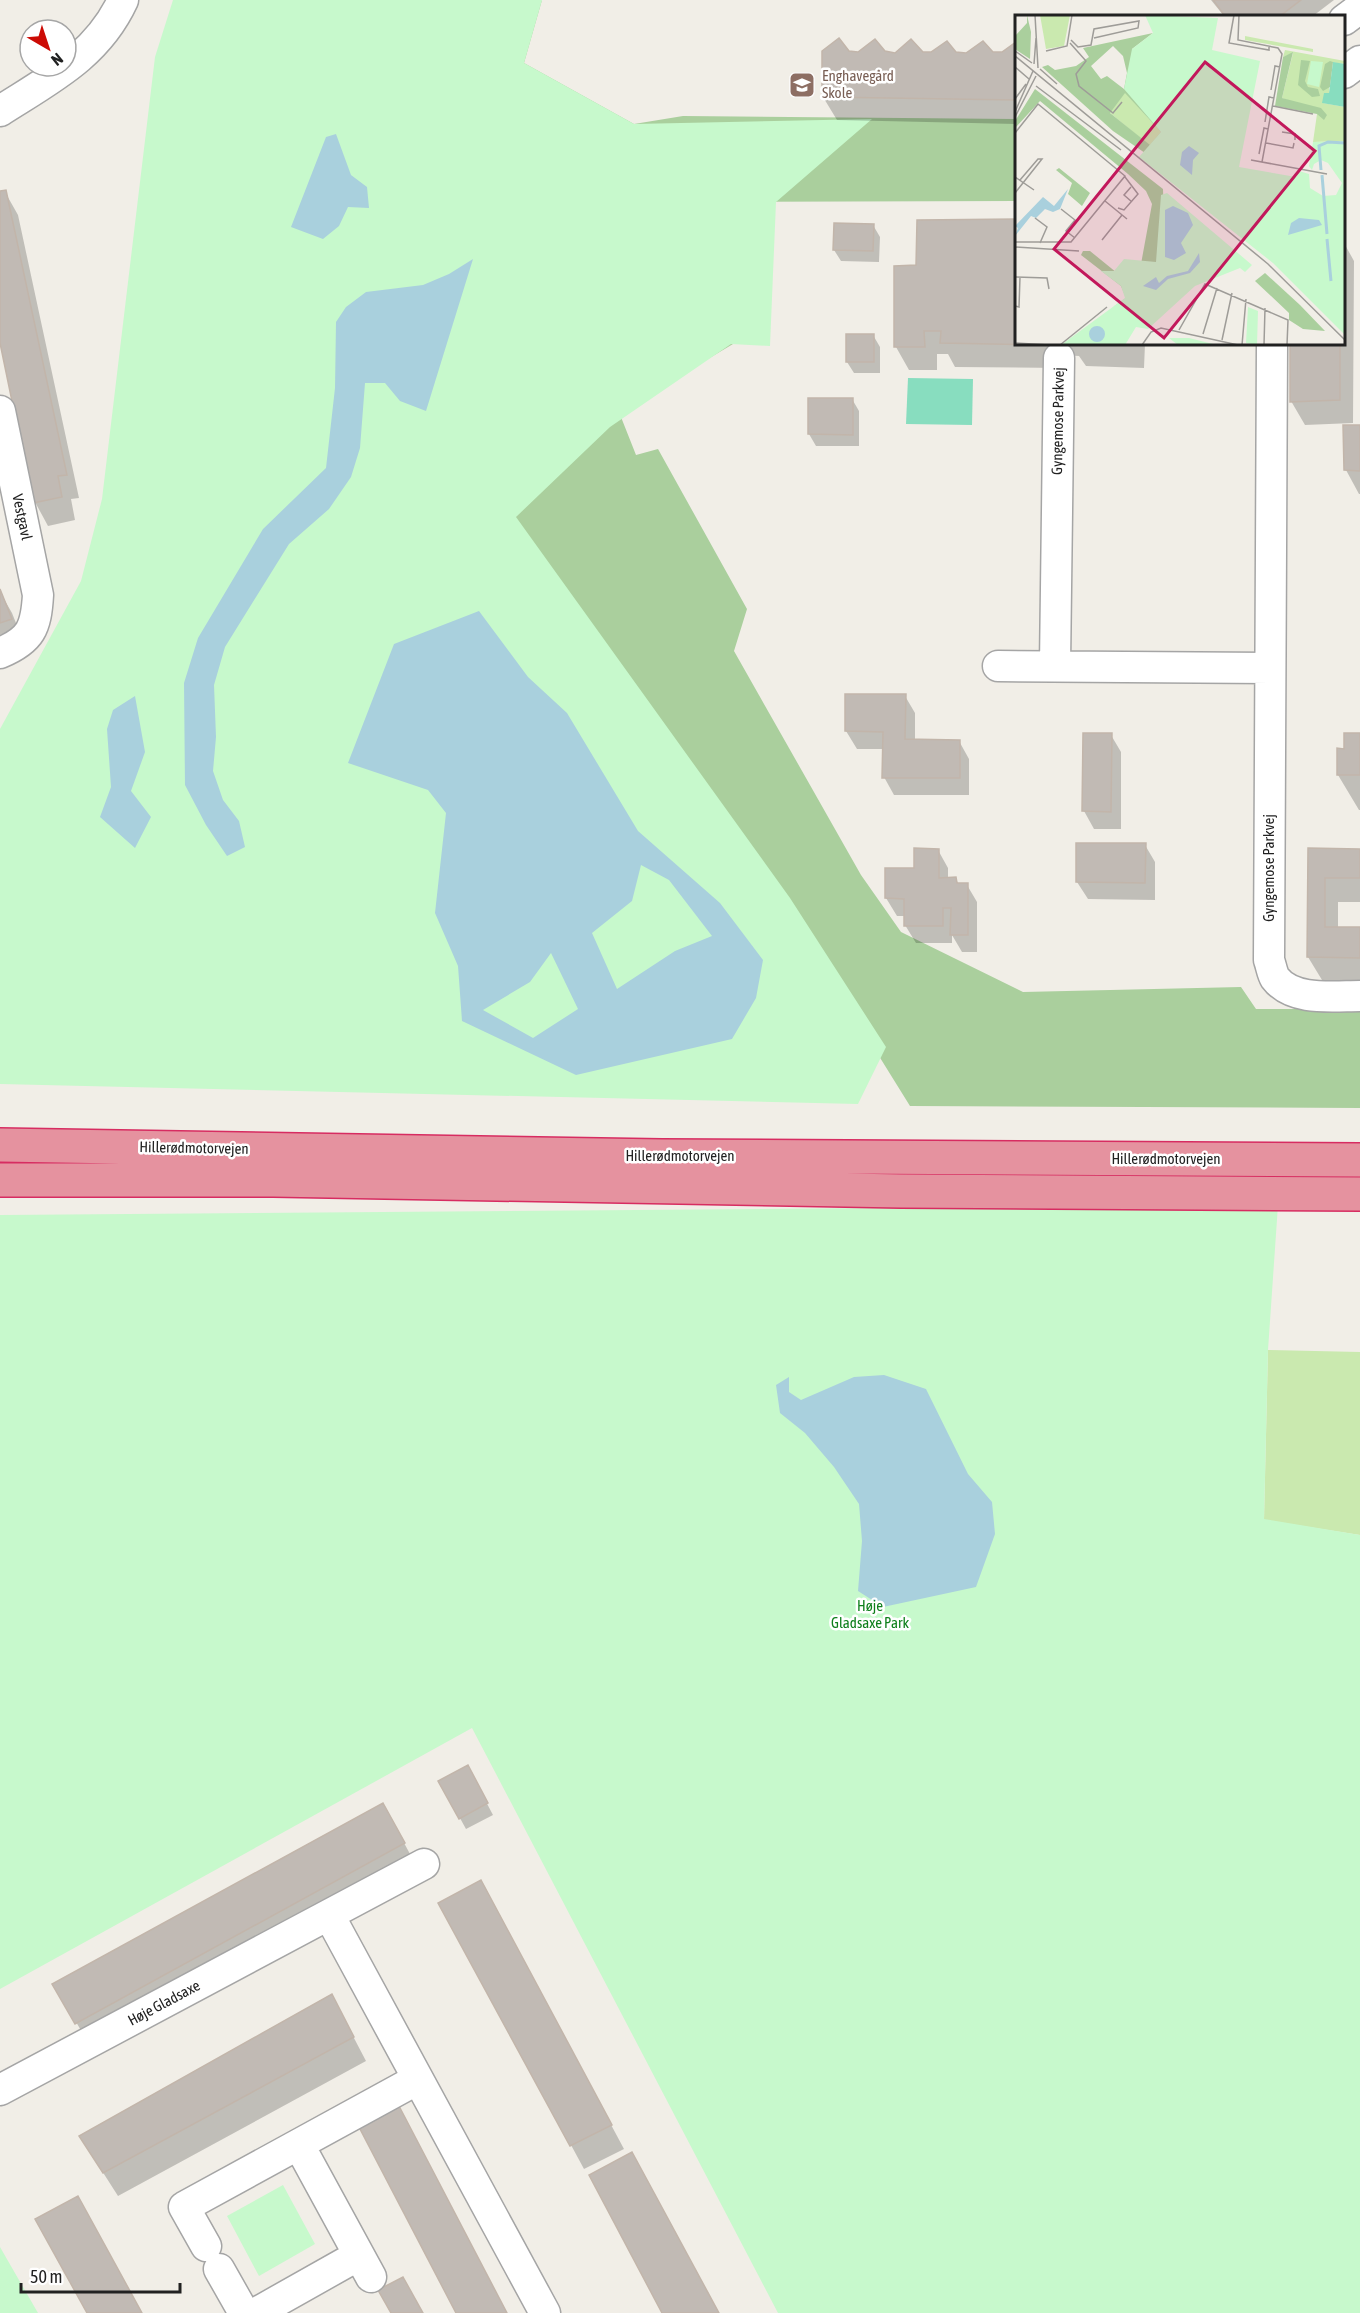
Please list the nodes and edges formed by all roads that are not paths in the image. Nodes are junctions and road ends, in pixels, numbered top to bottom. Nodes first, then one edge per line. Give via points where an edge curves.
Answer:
1 (123, 0) edge
2 (1360, 8) edge
3 (1345, 19) edge
4 (1360, 61) edge
5 (1345, 72) edge
6 (0, 111) edge
7 (1272, 345) edge
8 (1059, 358) dead end
9 (0, 411) edge
10 (0, 653) edge
11 (1055, 665) junction
12 (998, 666) dead end
13 (1270, 668) junction
14 (1360, 996) edge
15 (0, 1145) edge
16 (1360, 1153) edge
17 (1214, 1159) junction
18 (1360, 1160) edge
19 (0, 1180) edge
20 (1360, 1194) edge
21 (424, 1864) dead end
22 (329, 1915) junction
23 (418, 2079) junction
24 (0, 2090) edge
25 (299, 2145) junction
26 (244, 2313) edge
27 (256, 2313) edge
28 (545, 2313) edge

1 - 6 street via 104,34 78,59
2 - 3 street
4 - 5 street
7 - 13 street, Gyngemose Parkvej
8 - 11 street, Gyngemose Parkvej
9 - 10 street, Vestgavl via 38,596 37,615 30,632 18,646
11 - 12 street
11 - 13 street
13 - 14 street, Gyngemose Parkvej via 1269,960 1275,977 1289,989 1310,996
15 - 17 highway, Hillerødmotorvejen via 662,1156
16 - 17 highway
17 - 18 highway, Hillerødmotorvejen
19 - 20 highway, Hillerødmotorvejen
21 - 22 street, Høje Gladsaxe
22 - 23 street
22 - 24 street, Høje Gladsaxe
23 - 25 street
23 - 28 street
25 - 26 street via 184,2207
25 - 27 street via 365,2266

